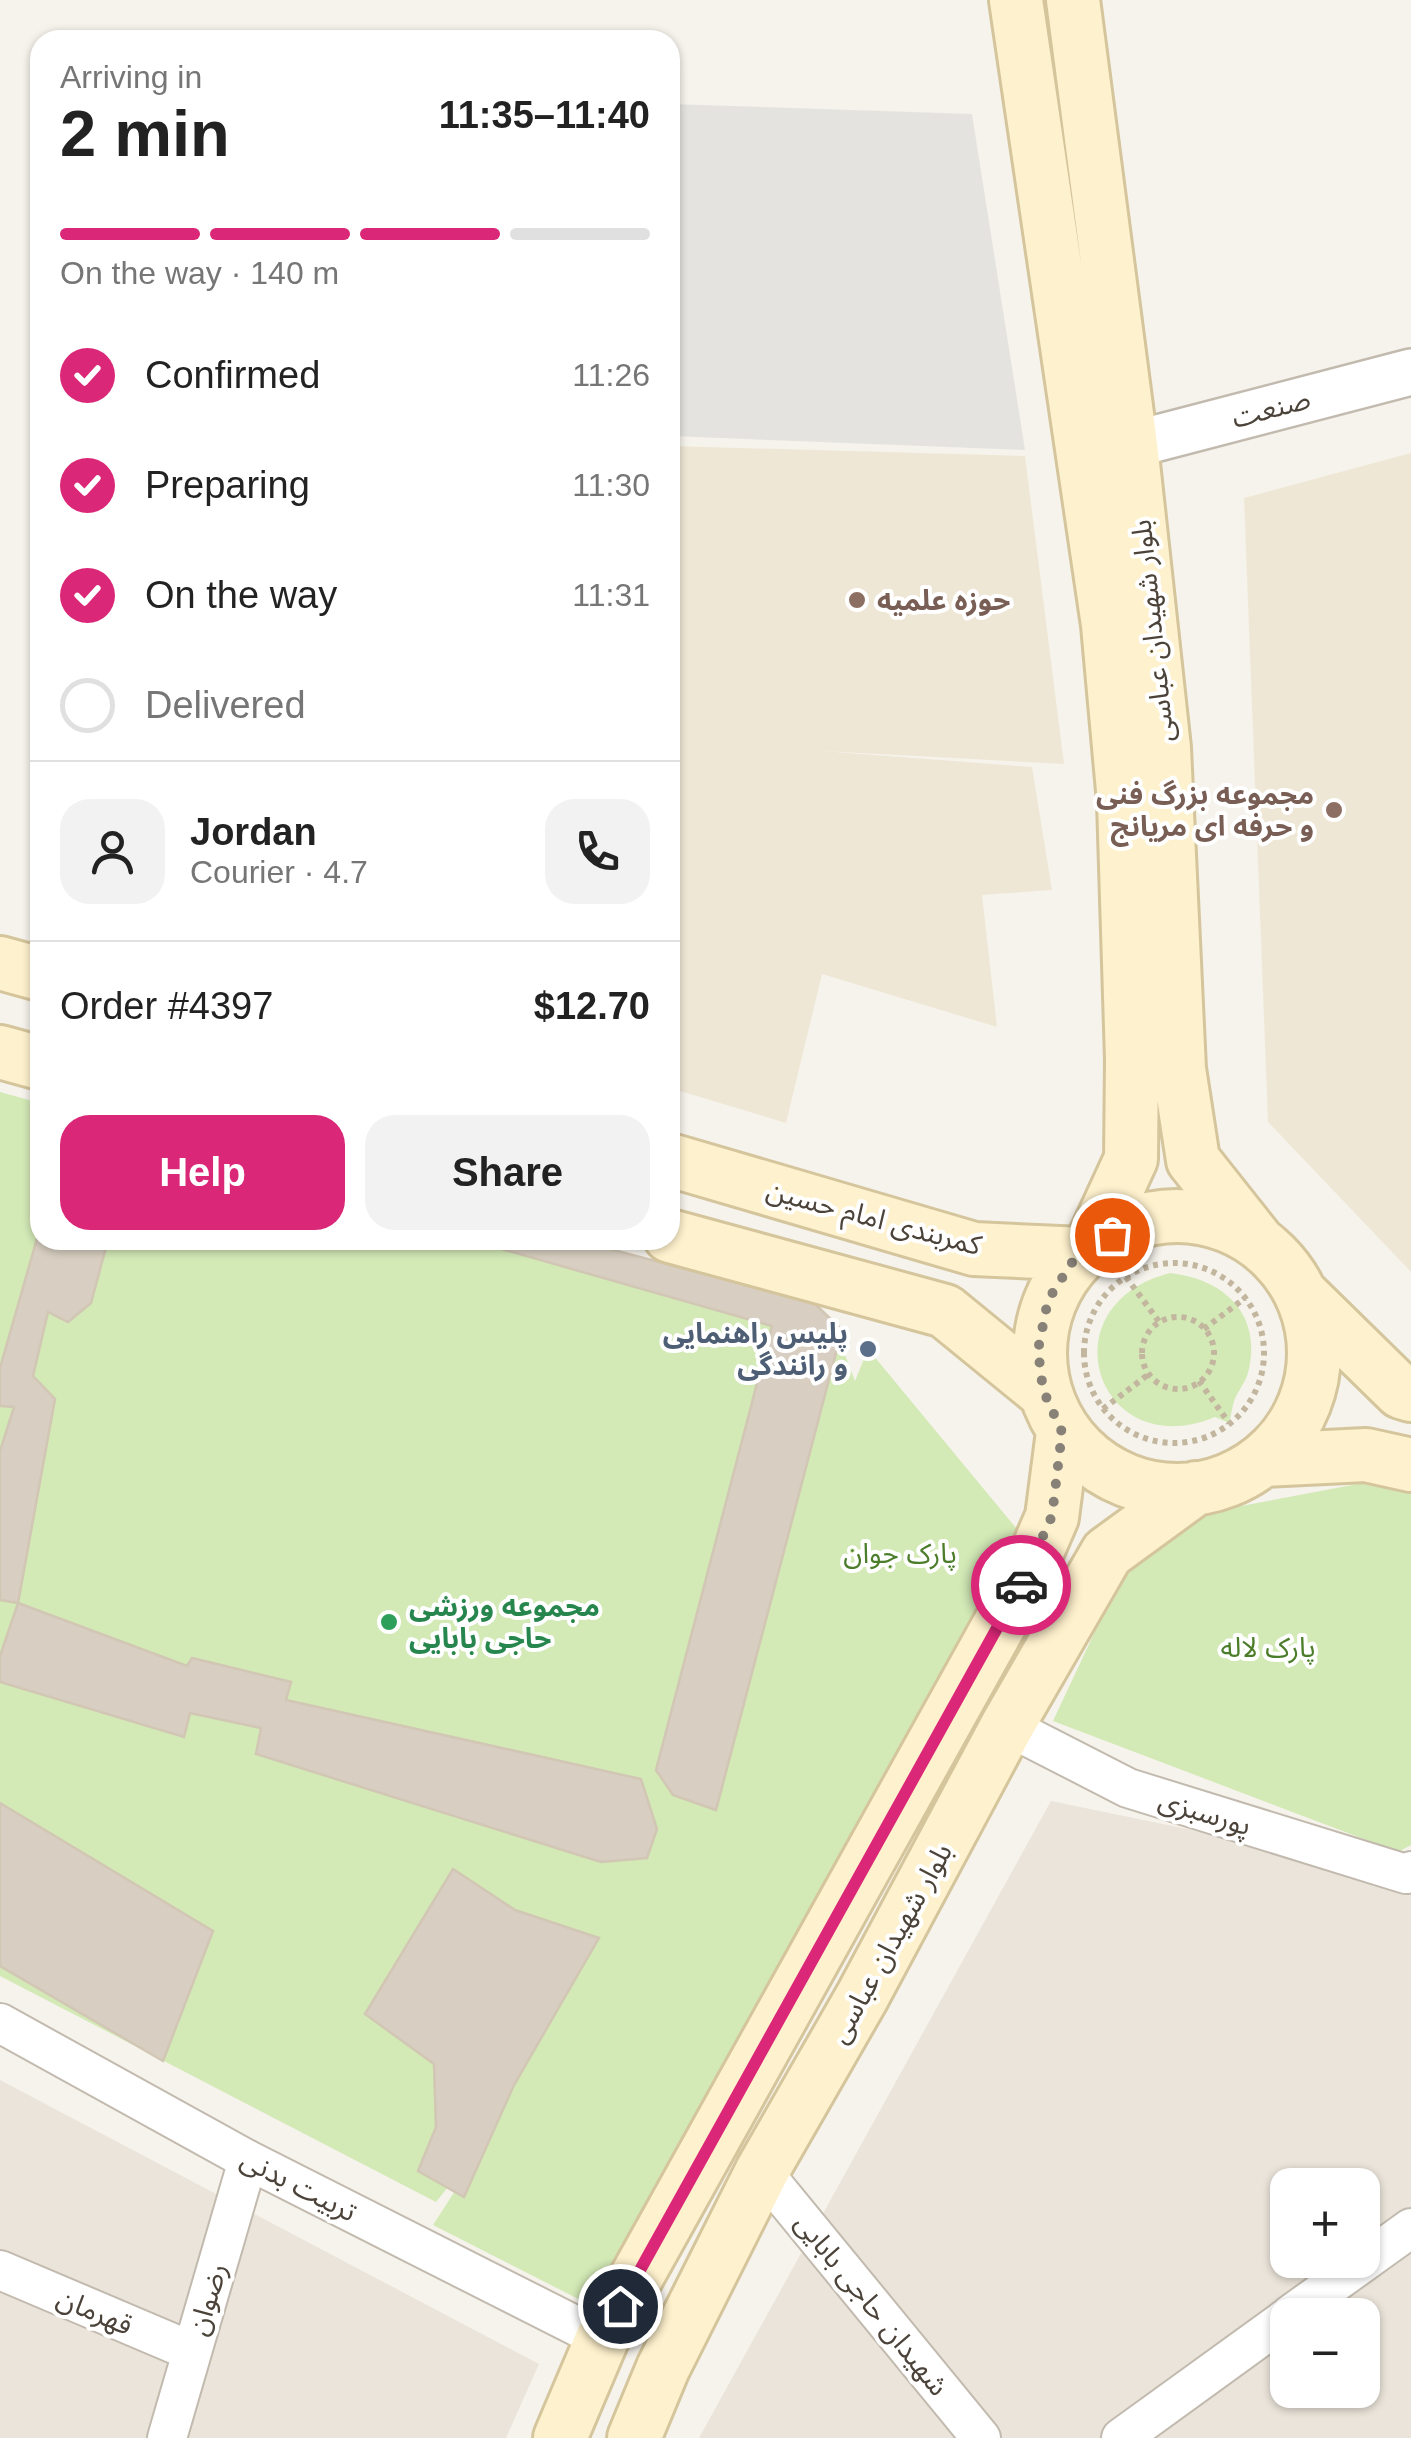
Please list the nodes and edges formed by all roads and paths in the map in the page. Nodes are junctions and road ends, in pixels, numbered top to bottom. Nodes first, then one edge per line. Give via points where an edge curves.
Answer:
1 (1016, 0) edge
2 (1073, 0) edge
3 (1411, 372) edge
4 (1131, 444) junction
5 (0, 963) edge
6 (30, 971) edge
7 (0, 1052) edge
8 (30, 1060) edge
9 (680, 1163) edge
10 (680, 1239) edge
11 (1258, 1242) junction
12 (1100, 1259) junction
13 (1303, 1296) junction
14 (1244, 1298) junction
15 (1160, 1322) junction
16 (1204, 1329) junction
17 (1149, 1374) junction
18 (1200, 1381) junction
19 (1411, 1395) edge
20 (1070, 1410) junction
21 (1246, 1442) junction
22 (1411, 1465) edge
23 (1196, 1488) junction
24 (1007, 1726) junction
25 (1411, 1871) edge
26 (0, 2023) edge
27 (248, 2160) junction
28 (762, 2171) junction
29 (1411, 2228) edge
30 (0, 2270) edge
31 (1314, 2298) edge
32 (1270, 2330) edge
33 (602, 2339) junction
34 (191, 2351) junction
35 (663, 2368) junction
36 (167, 2438) edge
37 (560, 2438) edge
38 (634, 2438) edge
39 (981, 2438) edge
40 (1120, 2438) edge

1 - 12 main road, بلوار شهیدان عباسی via 1108,625 1124,802 1131,1159
2 - 4 main road, بلوار شهیدان عباسی
3 - 4 street, صنعت
4 - 11 main road, بلوار شهیدان عباسی via 1164,748 1179,1070 1193,1160
5 - 6 main road
7 - 8 main road
9 - 12 main road, کمربندی امام حسین via 974,1250
10 - 20 main road via 945,1311
11 - 12 main road via 1198,1216 1152,1216
11 - 13 main road, بلوار شهیدان عباسی via 1279,1258
12 - 14 path via 1212,1270
12 - 15 path
12 - 20 path via 1104,1297 1089,1323 1084,1353 1089,1382
12 - 20 main road via 1073,1261 1048,1300 1038,1350
13 - 19 main road
13 - 21 main road via 1314,1340 1311,1385 1293,1426
14 - 16 path
14 - 21 path via 1264,1339
15 - 16 path via 1189,1318
15 - 17 path via 1142,1346
16 - 18 path via 1213,1356
17 - 18 path via 1172,1389
17 - 20 path
18 - 21 path
20 - 21 path via 1152,1440 1182,1443 1211,1436
20 - 23 main road via 1094,1464 1135,1484
20 - 33 main road via 1052,1516 1027,1575
21 - 22 main road
21 - 23 main road via 1224,1482
23 - 24 main road, بلوار شهیدان عباسی via 1107,1553
24 - 25 street, پورسبزی via 1128,1788
24 - 28 main road, بلوار شهیدان عباسی
26 - 27 street, تربیت بدنی
27 - 33 street, تربیت بدنی
27 - 34 street, رضوان
28 - 35 main road, بلوار شهیدان عباسی
28 - 39 street, شهیدان حاجی بابایی
29 - 31 street
30 - 34 street, قهرمان
32 - 40 street
33 - 35 main road
33 - 37 main road
34 - 36 street, رضوان
35 - 38 main road, بلوار شهیدان عباسی

